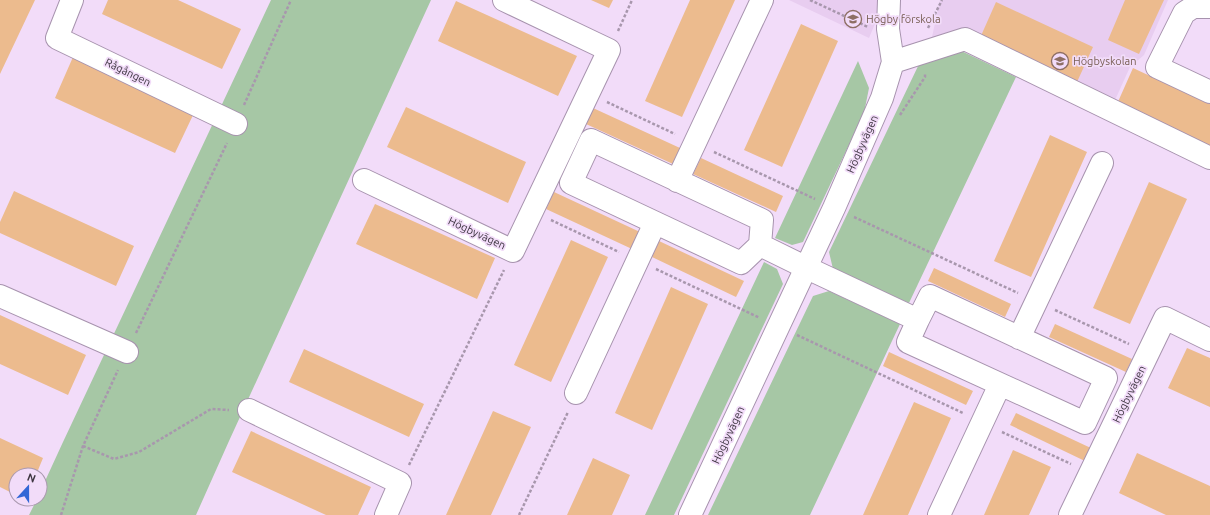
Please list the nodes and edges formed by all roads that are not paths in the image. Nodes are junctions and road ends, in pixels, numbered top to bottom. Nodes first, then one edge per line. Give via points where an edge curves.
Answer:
1 (72, 0) edge
2 (504, 0) edge
3 (762, 0) edge
4 (889, 0) edge
5 (1210, 7) edge
6 (893, 62) junction
7 (1210, 92) edge
8 (236, 124) road end
9 (560, 153) junction
10 (1210, 158) edge
11 (580, 163) junction
12 (1102, 163) dead end
13 (364, 180) dead end
14 (677, 181) junction
15 (655, 223) junction
16 (760, 245) junction
17 (805, 267) junction
18 (0, 296) edge
19 (918, 320) junction
20 (1019, 338) junction
21 (1210, 340) edge
22 (127, 352) road end
23 (999, 384) junction
24 (576, 393) road end
25 (249, 410) road end
26 (386, 515) edge
27 (690, 515) edge
28 (939, 515) edge
29 (1070, 515) edge

1 - 8 street, Rågången via 57,38
2 - 9 street, Högbyvägen via 609,50
3 - 14 street
4 - 6 street via 888,29
5 - 7 street via 1194,7 1184,13 1157,67
6 - 10 street via 965,39
6 - 17 street, Högbyvägen via 882,98
9 - 11 street
9 - 13 street, Högbyvägen via 514,251
11 - 14 street via 591,140
11 - 15 street via 571,183
12 - 20 street
14 - 16 street via 762,220
15 - 16 street via 741,263
15 - 24 street
16 - 17 street
17 - 19 street
17 - 27 street, Högbyvägen
18 - 22 street
19 - 20 street via 930,296
19 - 23 street via 908,342
20 - 23 street via 1106,378 1085,423
21 - 29 street, Högbyvägen via 1165,318
23 - 28 street
25 - 26 street via 400,483

